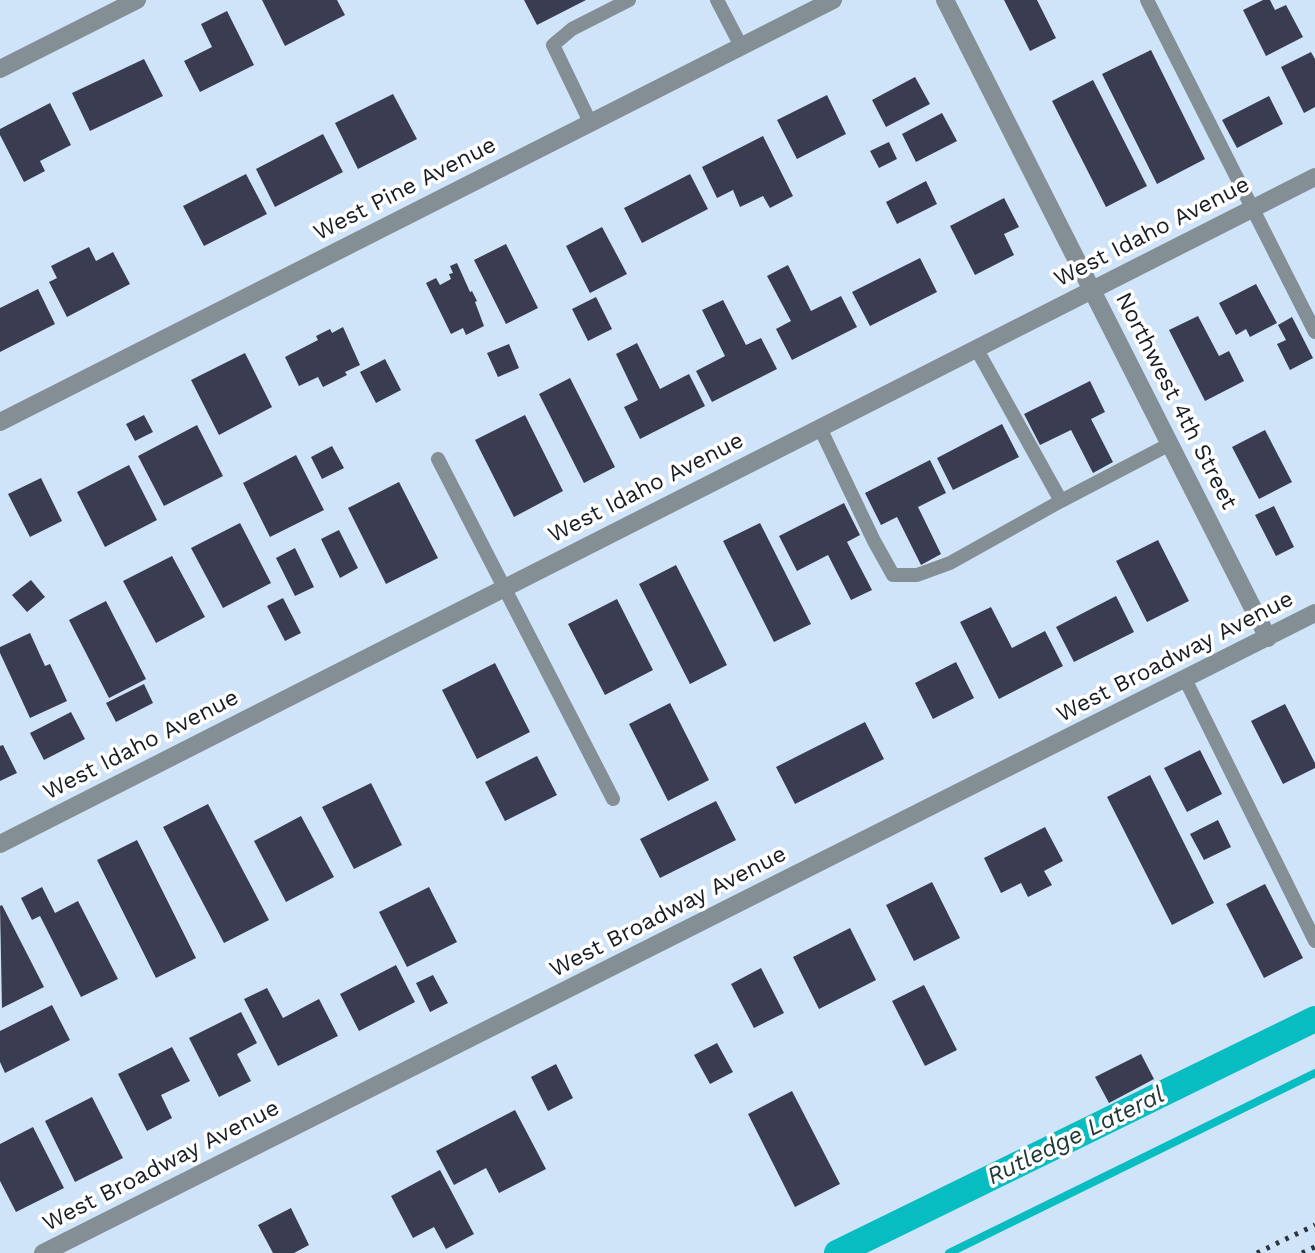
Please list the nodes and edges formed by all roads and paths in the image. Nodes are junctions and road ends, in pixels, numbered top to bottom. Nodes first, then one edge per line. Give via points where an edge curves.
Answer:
1 (137, 0) edge
2 (629, 0) edge
3 (717, 0) edge
4 (832, 0) edge
5 (945, 0) edge
6 (1147, 0) edge
7 (741, 46) junction
8 (0, 69) edge
9 (590, 122) junction
10 (1315, 177) edge
11 (1253, 208) junction
12 (1092, 290) junction
13 (1315, 332) edge
14 (976, 348) junction
15 (0, 422) edge
16 (820, 428) junction
17 (1170, 444) junction
18 (438, 459) dead end
19 (1060, 501) junction
20 (503, 589) junction
21 (1315, 614) edge
22 (1268, 638) junction
23 (1185, 679) junction
24 (613, 799) dead end
25 (0, 844) edge
26 (1315, 942) edge
27 (73, 1246) edge
28 (43, 1253) edge

1 - 8 street
2 - 9 lane via 572,29 553,45
3 - 7 lane
4 - 7 street, West Pine Avenue
5 - 12 street, Northwest 4th Street
6 - 11 lane
7 - 9 street, West Pine Avenue
9 - 15 street, West Pine Avenue
10 - 11 street, West Idaho Avenue
11 - 12 street, West Idaho Avenue
11 - 13 lane
12 - 14 street, West Idaho Avenue
12 - 17 street, Northwest 4th Street
14 - 16 street, West Idaho Avenue
14 - 19 lane
16 - 19 lane via 893,575 917,575 950,562
16 - 20 street, West Idaho Avenue
17 - 19 lane
17 - 22 street, Northwest 4th Street
18 - 20 lane
20 - 24 lane
20 - 25 street, West Idaho Avenue
21 - 22 street, West Broadway Avenue
22 - 23 street, West Broadway Avenue
23 - 26 lane
23 - 27 street, West Broadway Avenue
27 - 28 street, West Broadway Avenue

